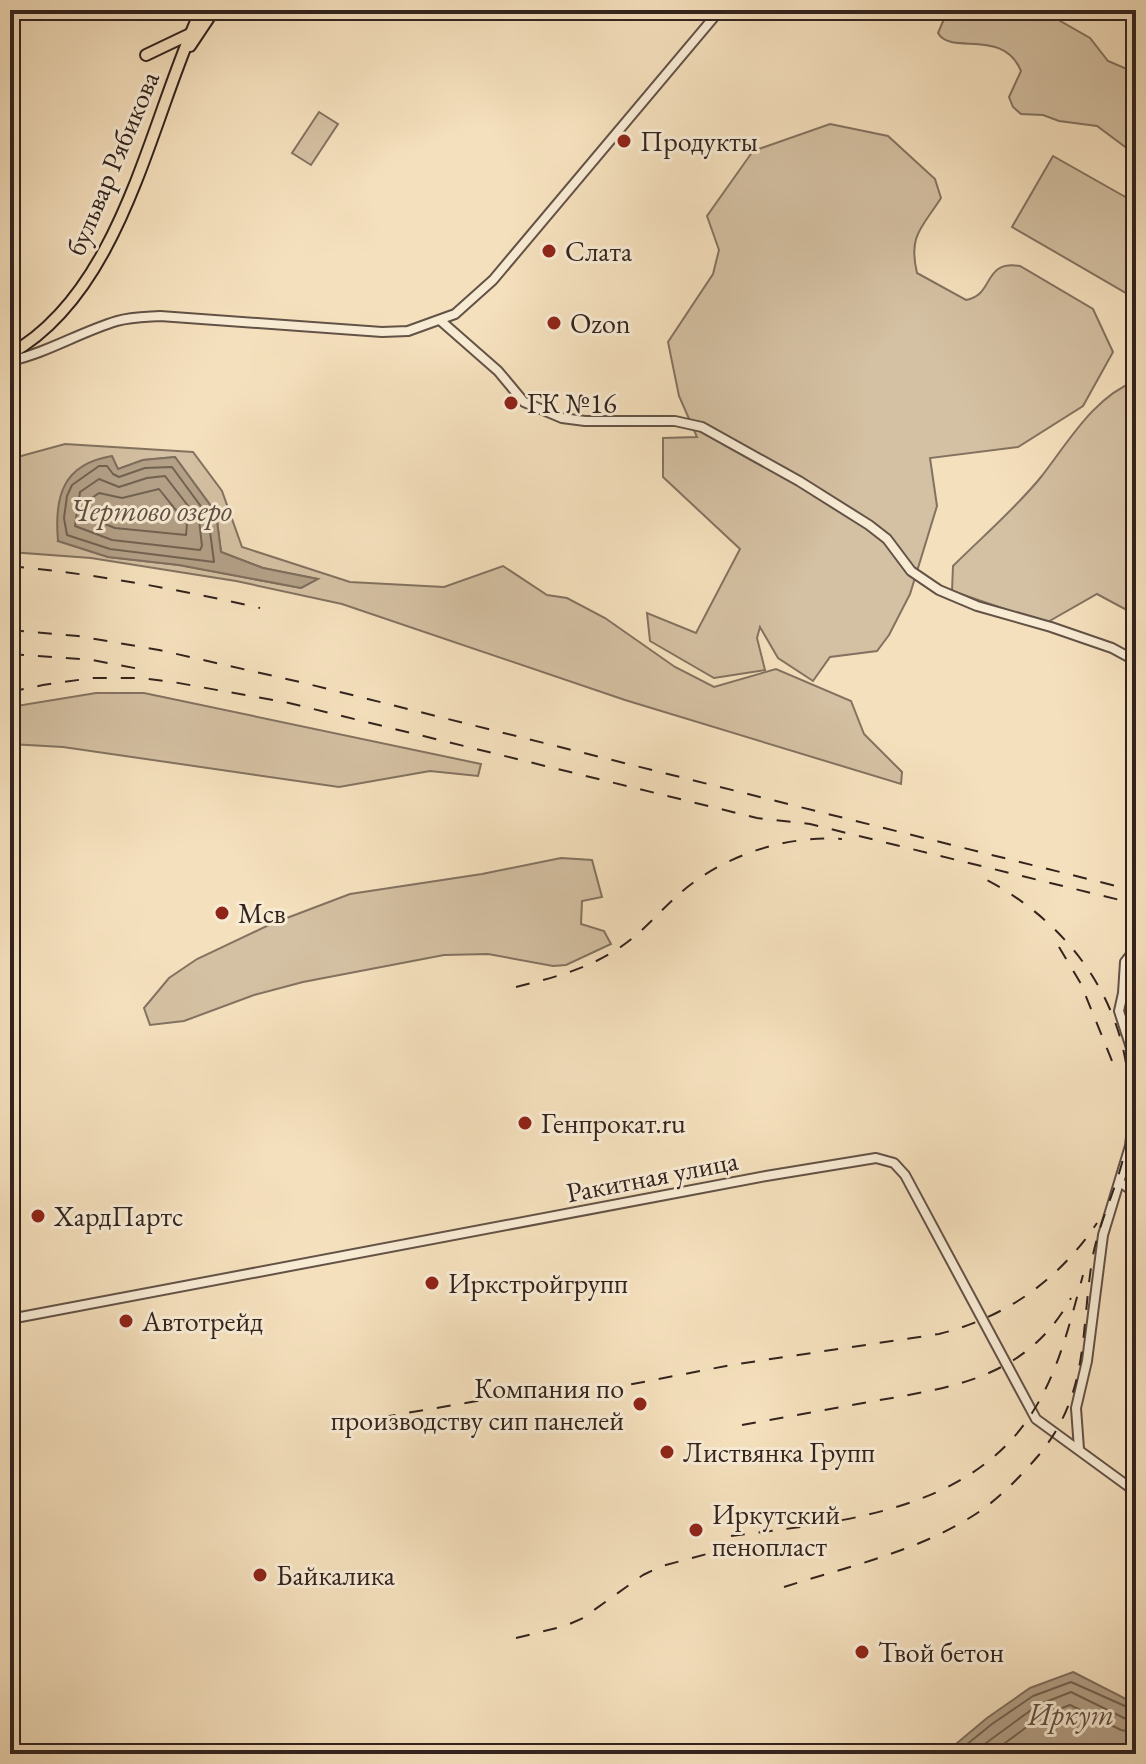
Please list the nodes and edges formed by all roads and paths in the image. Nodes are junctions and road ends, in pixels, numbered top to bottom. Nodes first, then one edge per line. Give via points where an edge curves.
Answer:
1 (201, 10) edge
2 (214, 10) edge
3 (720, 10) edge
4 (190, 34) junction
5 (184, 54) junction
6 (146, 55) dead end
7 (441, 321) junction
8 (10, 354) edge
9 (10, 361) edge
10 (1136, 661) edge
11 (1136, 948) edge
12 (1134, 1052) edge
13 (1121, 1183) junction
14 (1136, 1193) edge
15 (10, 1319) edge
16 (1079, 1449) junction
17 (1136, 1492) edge

1 - 4 main road, бульвар Рябикова
2 - 5 main road, бульвар Рябикова
3 - 7 street via 493,280
4 - 5 main road, бульвар Рябикова
4 - 6 main road
5 - 8 main road, бульвар Рябикова via 142,166 97,263 52,323
7 - 9 street via 382,332 139,317
7 - 10 street via 498,371 524,402 573,420 675,421 702,427 869,525 911,571 939,590 1112,648
11 - 12 street via 1125,962 1119,1011
12 - 13 street via 1135,1102
13 - 14 street
13 - 16 street via 1103,1235 1076,1408
15 - 16 street, Ракитная улица via 876,1158 894,1163 905,1175 1036,1419
16 - 17 street, Ракитная улица

